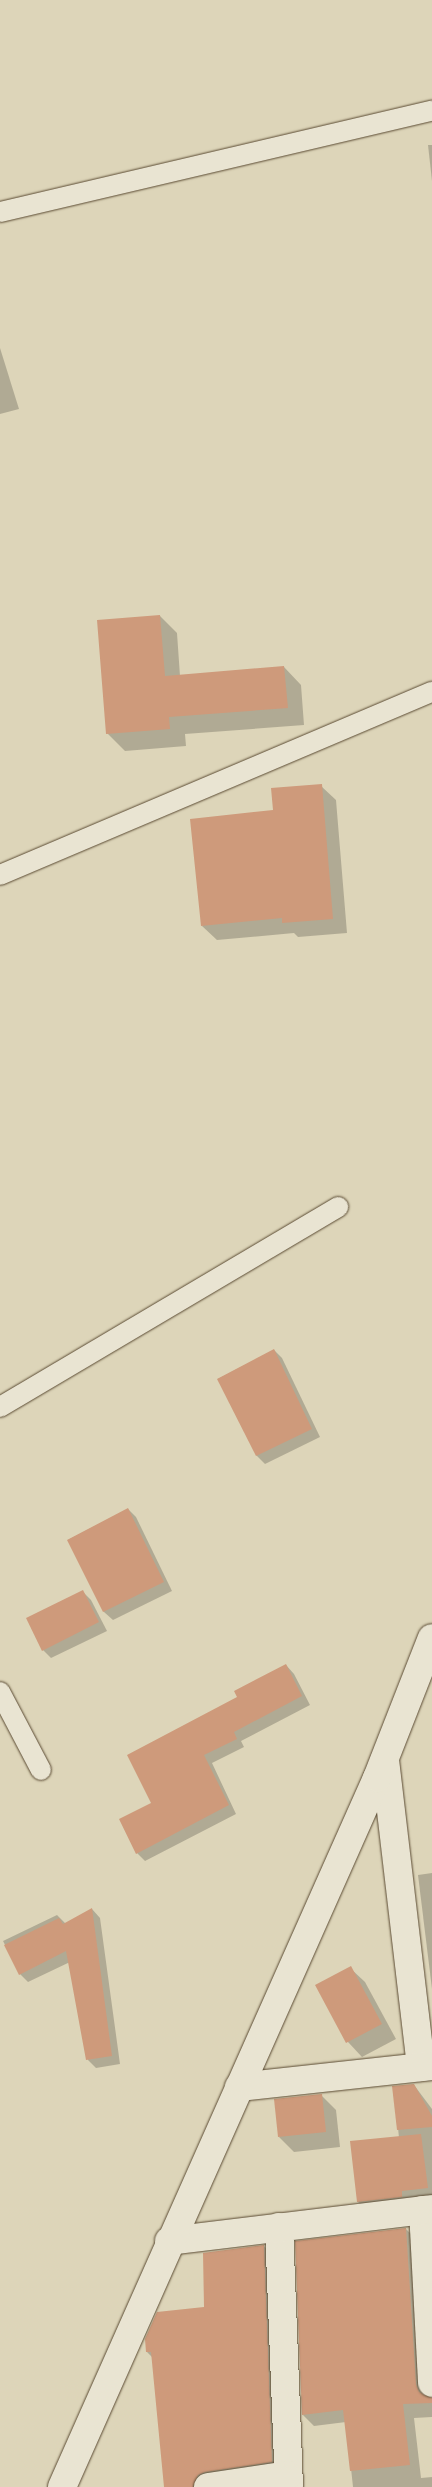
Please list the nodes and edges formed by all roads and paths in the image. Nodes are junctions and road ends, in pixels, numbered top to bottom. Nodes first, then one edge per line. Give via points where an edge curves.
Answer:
1 (432, 110) edge
2 (0, 212) edge
3 (432, 692) edge
4 (0, 875) edge
5 (338, 1208) dead end
6 (0, 1407) edge
7 (432, 1638) edge
8 (0, 1692) edge
9 (421, 1696) edge
10 (385, 1758) junction
11 (41, 1770) dead end
12 (426, 2066) edge
13 (239, 2087) junction
14 (428, 2209) edge
15 (279, 2227) junction
16 (169, 2241) junction
17 (432, 2383) edge
18 (289, 2481) edge
19 (62, 2487) edge
20 (208, 2487) edge

1 - 2 lane
3 - 4 lane
5 - 6 lane
7 - 9 street
8 - 11 lane
9 - 10 street
10 - 12 street
10 - 13 street
12 - 13 street
13 - 16 street
14 - 15 street
14 - 17 street
15 - 16 street
15 - 18 street
16 - 19 street
18 - 20 street

